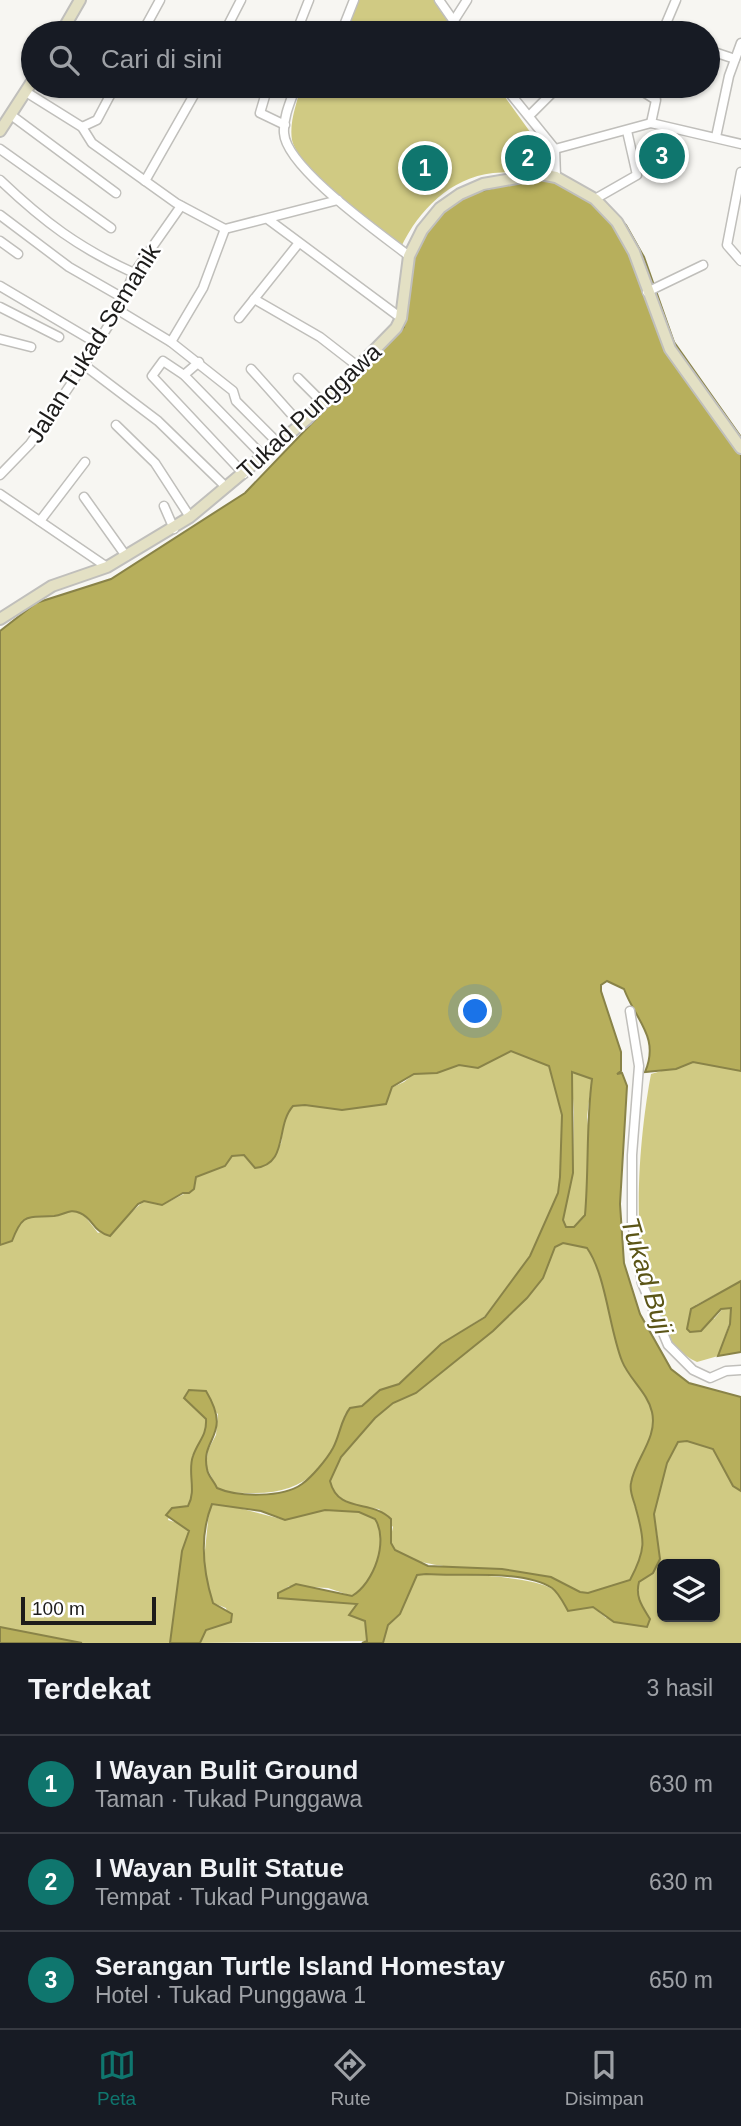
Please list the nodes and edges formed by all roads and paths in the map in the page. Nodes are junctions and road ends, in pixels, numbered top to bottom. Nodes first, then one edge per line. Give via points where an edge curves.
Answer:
1 (80, 0) edge
2 (160, 0) edge
3 (241, 0) edge
4 (309, 0) edge
5 (354, 0) edge
6 (439, 0) edge
7 (467, 0) edge
8 (676, 0) edge
9 (68, 21) edge
10 (149, 21) edge
11 (230, 21) edge
12 (301, 21) edge
13 (346, 21) edge
14 (452, 21) edge
15 (454, 21) edge
16 (667, 21) edge
17 (741, 43) edge
18 (720, 54) edge
19 (735, 59) junction
20 (729, 76) junction
21 (741, 79) edge
22 (22, 98) edge
23 (36, 98) edge
24 (109, 98) edge
25 (192, 98) edge
26 (264, 98) edge
27 (293, 98) edge
28 (514, 98) edge
29 (547, 98) edge
30 (653, 98) edge
31 (11, 115) junction
32 (529, 116) junction
33 (651, 123) junction
34 (285, 125) junction
35 (82, 127) junction
36 (0, 131) edge
37 (627, 131) junction
38 (716, 137) junction
39 (741, 144) edge
40 (0, 149) edge
41 (555, 149) junction
42 (741, 172) edge
43 (556, 177) junction
44 (0, 180) edge
45 (145, 181) junction
46 (116, 193) dead end
47 (595, 199) junction
48 (338, 200) junction
49 (181, 206) junction
50 (0, 215) edge
51 (268, 220) junction
52 (111, 228) dead end
53 (225, 229) junction
54 (0, 241) edge
55 (298, 243) junction
56 (18, 254) dead end
57 (409, 256) junction
58 (741, 261) edge
59 (703, 265) dead end
60 (134, 274) junction
61 (0, 286) edge
62 (647, 292) junction
63 (123, 298) junction
64 (254, 299) junction
65 (0, 307) edge
66 (118, 310) junction
67 (239, 318) dead end
68 (401, 318) junction
69 (59, 337) dead end
70 (0, 339) edge
71 (172, 342) junction
72 (98, 344) junction
73 (31, 347) dead end
74 (199, 362) junction
75 (84, 365) junction
76 (360, 368) junction
77 (251, 369) dead end
78 (184, 375) junction
79 (298, 378) dead end
80 (236, 401) junction
81 (324, 404) junction
82 (223, 414) junction
83 (116, 425) dead end
84 (300, 425) junction
85 (279, 444) junction
86 (741, 448) edge
87 (264, 457) junction
88 (85, 462) dead end
89 (244, 474) junction
90 (0, 475) edge
91 (226, 488) junction
92 (0, 494) edge
93 (84, 497) dead end
94 (164, 506) dead end
95 (190, 517) junction
96 (40, 521) junction
97 (174, 529) dead end
98 (126, 556) junction
99 (107, 567) junction
100 (0, 620) edge
101 (630, 1012) dead end
102 (741, 1370) edge

1 - 9 street
2 - 10 street
3 - 11 street
4 - 12 street
5 - 13 street
6 - 14 street
7 - 15 street
8 - 16 street
17 - 19 street
18 - 19 street
19 - 20 street
20 - 21 street
20 - 38 street
22 - 31 street
23 - 35 street
24 - 35 street via 97,120
25 - 45 street
26 - 34 street via 260,113
27 - 34 street
28 - 32 street
29 - 32 street
30 - 33 street
31 - 36 street
31 - 46 street
32 - 41 street
33 - 37 street
33 - 38 street
34 - 48 street via 285,139 295,156
35 - 45 street via 92,143
37 - 41 street
37 - 47 street via 637,175
38 - 39 street
40 - 52 street
41 - 43 street
42 - 58 street via 727,245
43 - 47 street, Tukad Punggawa
43 - 57 street, Tukad Punggawa via 516,176 460,194 440,208
44 - 60 street via 59,233
45 - 49 street
47 - 62 street, Tukad Punggawa via 626,236
48 - 51 street
48 - 57 street
49 - 53 street
49 - 60 street, Jalan Tukad Semanik
50 - 63 street via 69,267
51 - 53 street
51 - 55 street
53 - 71 street via 202,288
54 - 56 street
55 - 64 street
55 - 68 street
57 - 68 street, Tukad Punggawa
59 - 62 street
60 - 63 street, Jalan Tukad Semanik
61 - 72 street
62 - 86 street, Tukad Punggawa via 670,349
63 - 66 street, Jalan Tukad Semanik
64 - 67 street
64 - 76 street via 320,337
65 - 69 street
66 - 71 street
66 - 72 street, Jalan Tukad Semanik
68 - 76 street, Tukad Punggawa
70 - 73 street
71 - 74 street
72 - 75 street, Jalan Tukad Semanik
74 - 78 street
74 - 80 street via 233,391
75 - 90 street, Jalan Tukad Semanik via 30,444
75 - 91 street via 158,421
76 - 81 street, Tukad Punggawa
77 - 84 street
78 - 82 street
78 - 89 street via 164,361 153,373
79 - 81 street
80 - 82 street
80 - 85 street
81 - 84 street, Tukad Punggawa
82 - 87 street
83 - 95 street via 155,463
84 - 85 street, Tukad Punggawa
85 - 87 street, Tukad Punggawa
87 - 89 street, Tukad Punggawa
88 - 96 street
89 - 91 street, Tukad Punggawa
91 - 95 street, Tukad Punggawa
92 - 96 street
93 - 98 street
94 - 97 street
95 - 98 street, Tukad Punggawa
96 - 99 street
98 - 99 street, Tukad Punggawa
99 - 100 street, Tukad Punggawa via 52,586
101 - 102 street via 639,1066 632,1222 642,1283 665,1340 684,1362 710,1378

